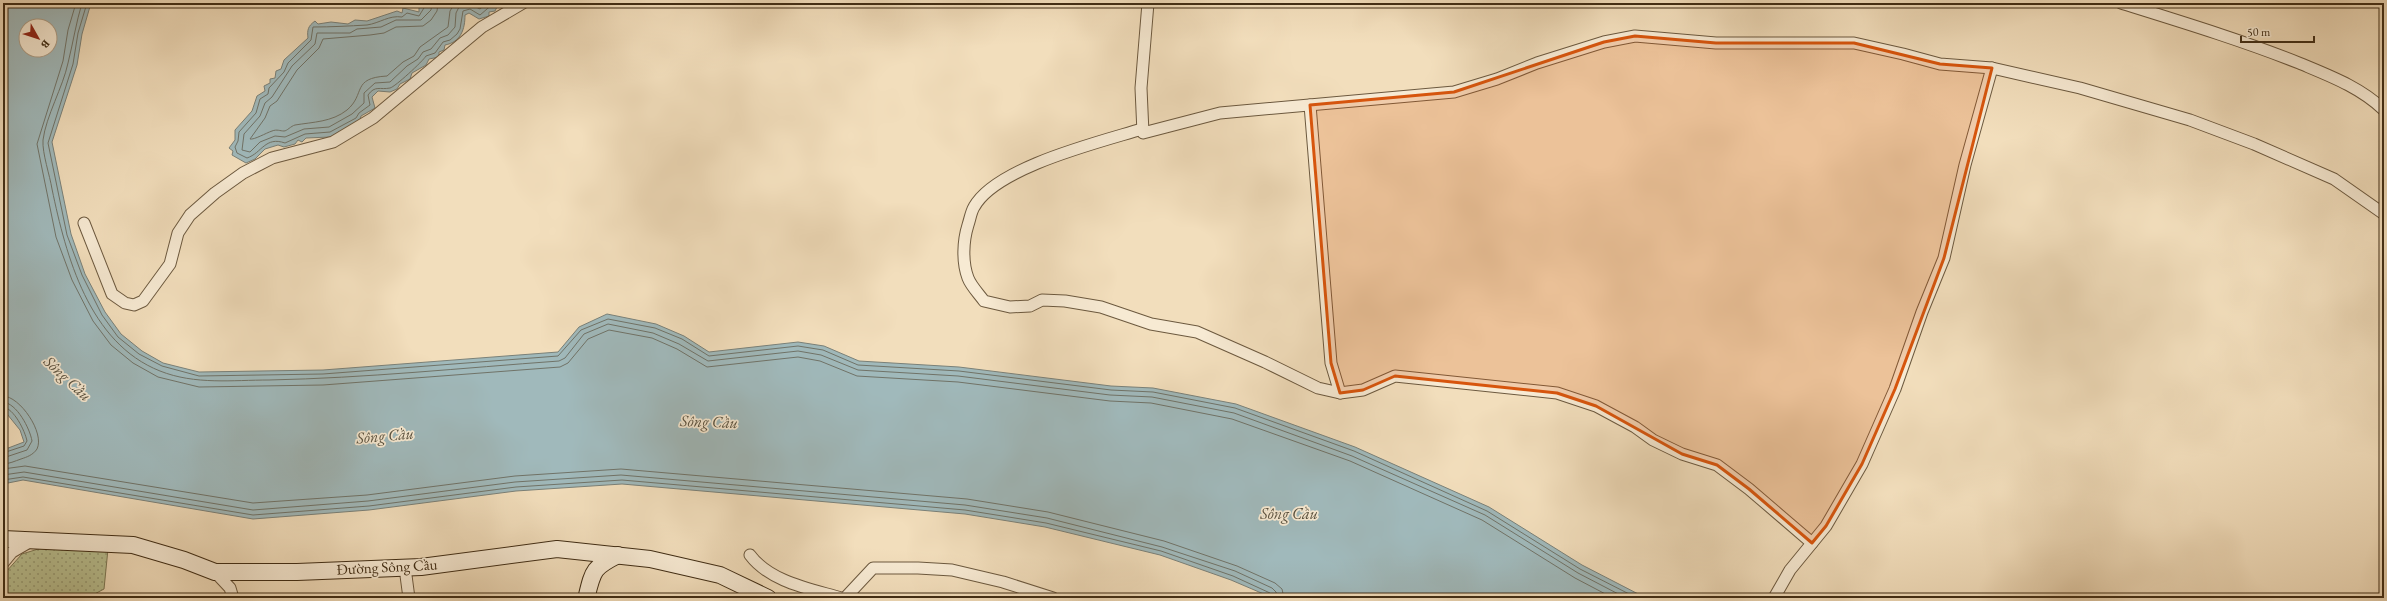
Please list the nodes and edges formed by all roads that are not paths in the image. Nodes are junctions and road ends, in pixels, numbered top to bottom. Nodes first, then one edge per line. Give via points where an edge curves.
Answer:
1 (523, 3) edge
2 (1148, 3) edge
3 (2121, 3) edge
4 (1992, 68) junction
5 (1310, 105) junction
6 (2384, 110) edge
7 (1142, 129) junction
8 (2384, 214) edge
9 (84, 223) dead end
10 (1340, 393) junction
11 (3, 539) edge
12 (38, 539) junction
13 (1812, 543) junction
14 (750, 555) dead end
15 (618, 556) junction
16 (3, 563) edge
17 (405, 568) junction
18 (216, 572) junction
19 (588, 597) edge
20 (233, 598) edge
21 (409, 598) edge
22 (768, 598) edge
23 (841, 598) edge
24 (845, 598) edge
25 (1053, 598) edge
26 (1774, 598) edge

1 - 9 street via 482,27 373,118 333,142 272,158 243,173 215,193 190,215 178,233 170,264 143,301 134,305 125,303 112,294
2 - 7 street via 1141,88
3 - 6 street via 2254,45 2338,79 2358,90
4 - 5 street via 1940,64 1854,43 1716,43 1635,36 1604,42 1454,92
4 - 8 street via 2080,88 2197,123 2254,144 2334,179
4 - 13 street via 1965,165 1944,258 1895,389 1862,464 1826,526
5 - 7 street via 1220,113 1143,133
5 - 10 street via 1331,363
7 - 10 street via 1051,157 1016,172 989,191 974,206 963,252 968,279 984,301 1010,307 1030,306 1042,300 1101,307 1151,324 1197,332 1318,388
10 - 13 street via 1363,390 1395,376 1557,393 1596,406 1635,427 1652,440 1682,454 1717,465 1750,489
11 - 12 main road, Đường Sông Cầu
12 - 16 street via 23,544
12 - 18 main road, Đường Sông Cầu via 133,545
13 - 26 street via 1790,570
14 - 23 street via 755,562 774,575
15 - 17 main road, Đường Sông Cầu via 557,549
15 - 19 main road via 603,563 593,572
15 - 22 main road, Đường Sông Cầu via 650,559 720,575
17 - 18 main road, Đường Sông Cầu
17 - 21 street
18 - 20 street via 230,588
24 - 25 street via 873,568 918,568 974,574

